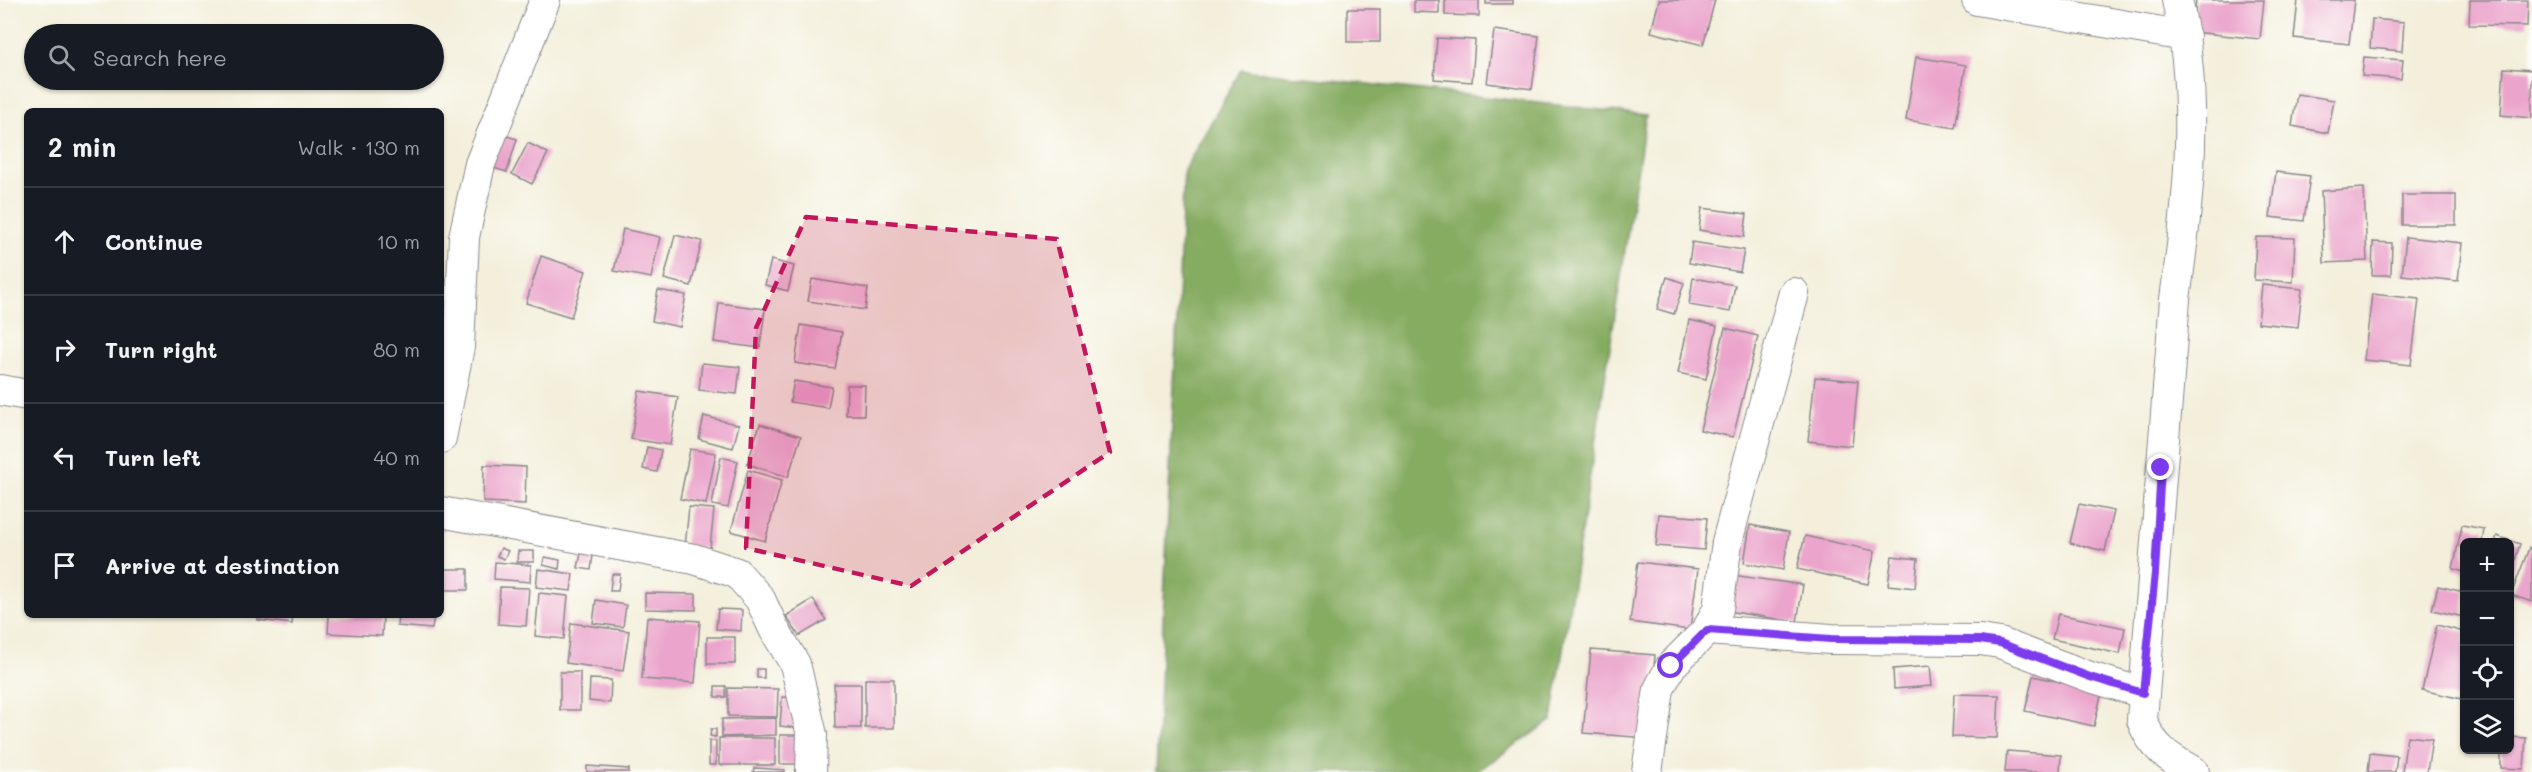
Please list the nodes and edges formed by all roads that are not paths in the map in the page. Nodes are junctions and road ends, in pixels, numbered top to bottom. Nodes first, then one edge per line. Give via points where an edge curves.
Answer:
1 (545, 0) edge
2 (1977, 0) edge
3 (2177, 0) edge
4 (2186, 36) junction
5 (1794, 293) dead end
6 (0, 390) edge
7 (24, 394) edge
8 (444, 423) edge
9 (444, 513) edge
10 (1707, 630) junction
11 (2143, 693) junction
12 (811, 772) edge
13 (1647, 772) edge
14 (2194, 772) edge

1 - 8 street via 480,164 464,237 459,346
2 - 4 street
3 - 4 street
4 - 11 street via 2192,154 2175,299
5 - 10 street via 1727,542 1718,609
6 - 7 street
9 - 12 street via 694,559 737,573 759,599 795,664 812,735
10 - 11 street via 1831,639 1980,640 2000,643
10 - 13 street via 1671,666 1659,689
11 - 14 street via 2142,720 2148,738 2170,759

